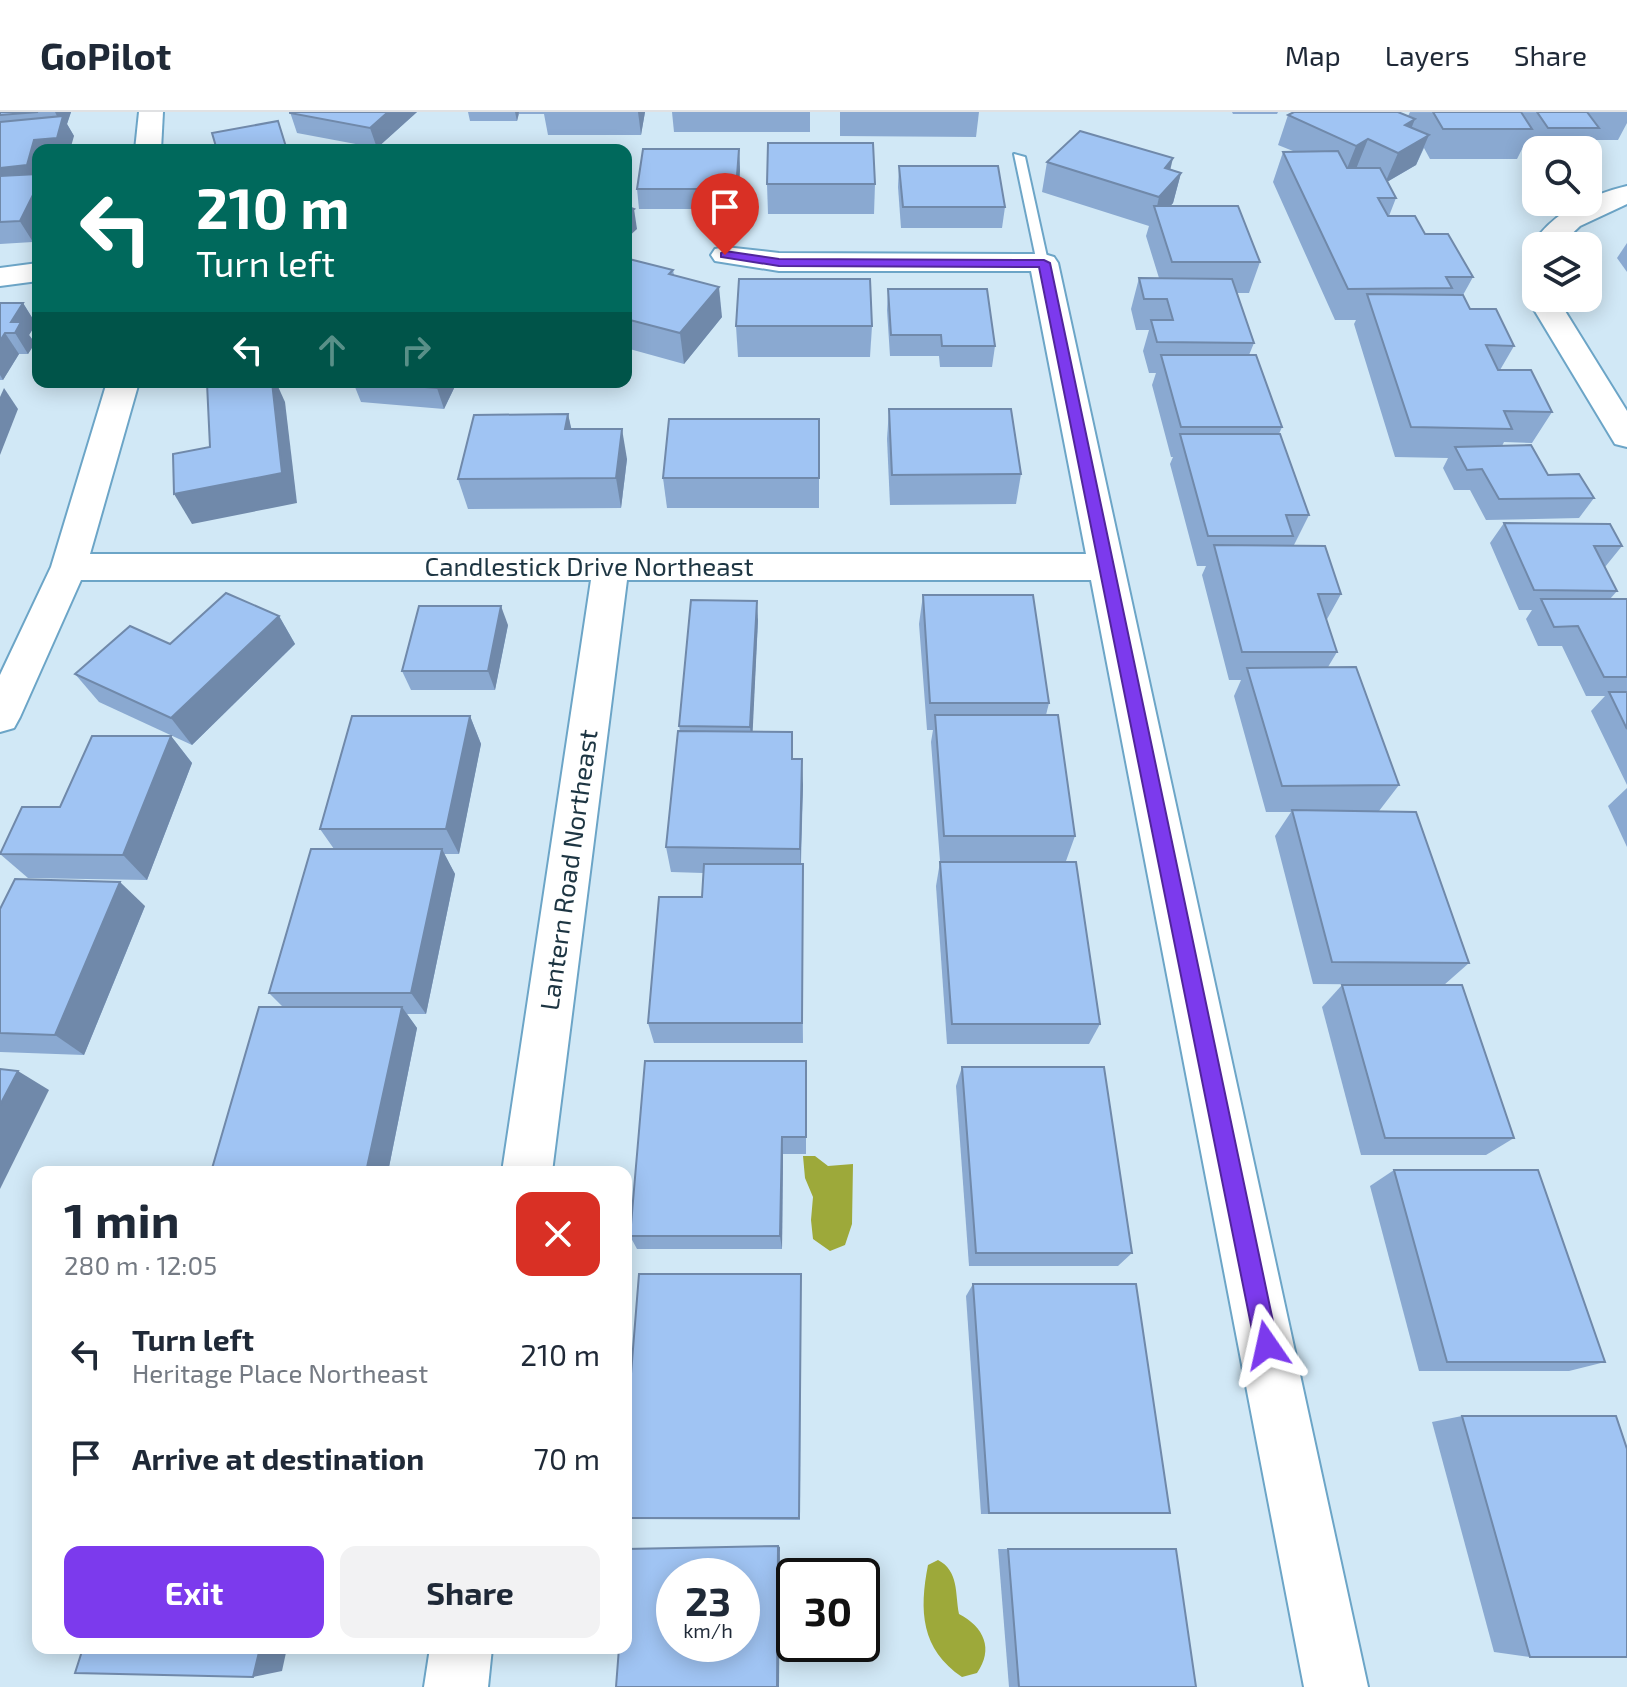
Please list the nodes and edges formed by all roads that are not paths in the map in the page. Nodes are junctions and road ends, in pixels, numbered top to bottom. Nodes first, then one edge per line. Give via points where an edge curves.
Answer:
1 (151, 112) edge
2 (159, 112) edge
3 (148, 144) edge
4 (1019, 157) dead end
5 (1627, 194) edge
6 (1556, 232) edge
7 (725, 255) dead end
8 (1044, 263) junction
9 (32, 273) edge
10 (0, 277) edge
11 (1551, 312) edge
12 (121, 388) edge
13 (1627, 437) edge
14 (69, 567) junction
15 (1109, 567) junction
16 (611, 568) junction
17 (0, 717) edge
18 (528, 1166) edge
19 (460, 1654) edge
20 (456, 1687) edge
21 (1336, 1687) edge

1 - 2 street
1 - 3 street
4 - 8 lane
5 - 6 street via 1578,215
7 - 8 street via 779,262
8 - 15 street
9 - 10 street
11 - 13 street
12 - 14 street
14 - 16 street, Candlestick Drive Northeast
14 - 17 street
15 - 16 street, Candlestick Drive Northeast
15 - 21 street
16 - 18 street, Lantern Road Northeast
19 - 20 street

